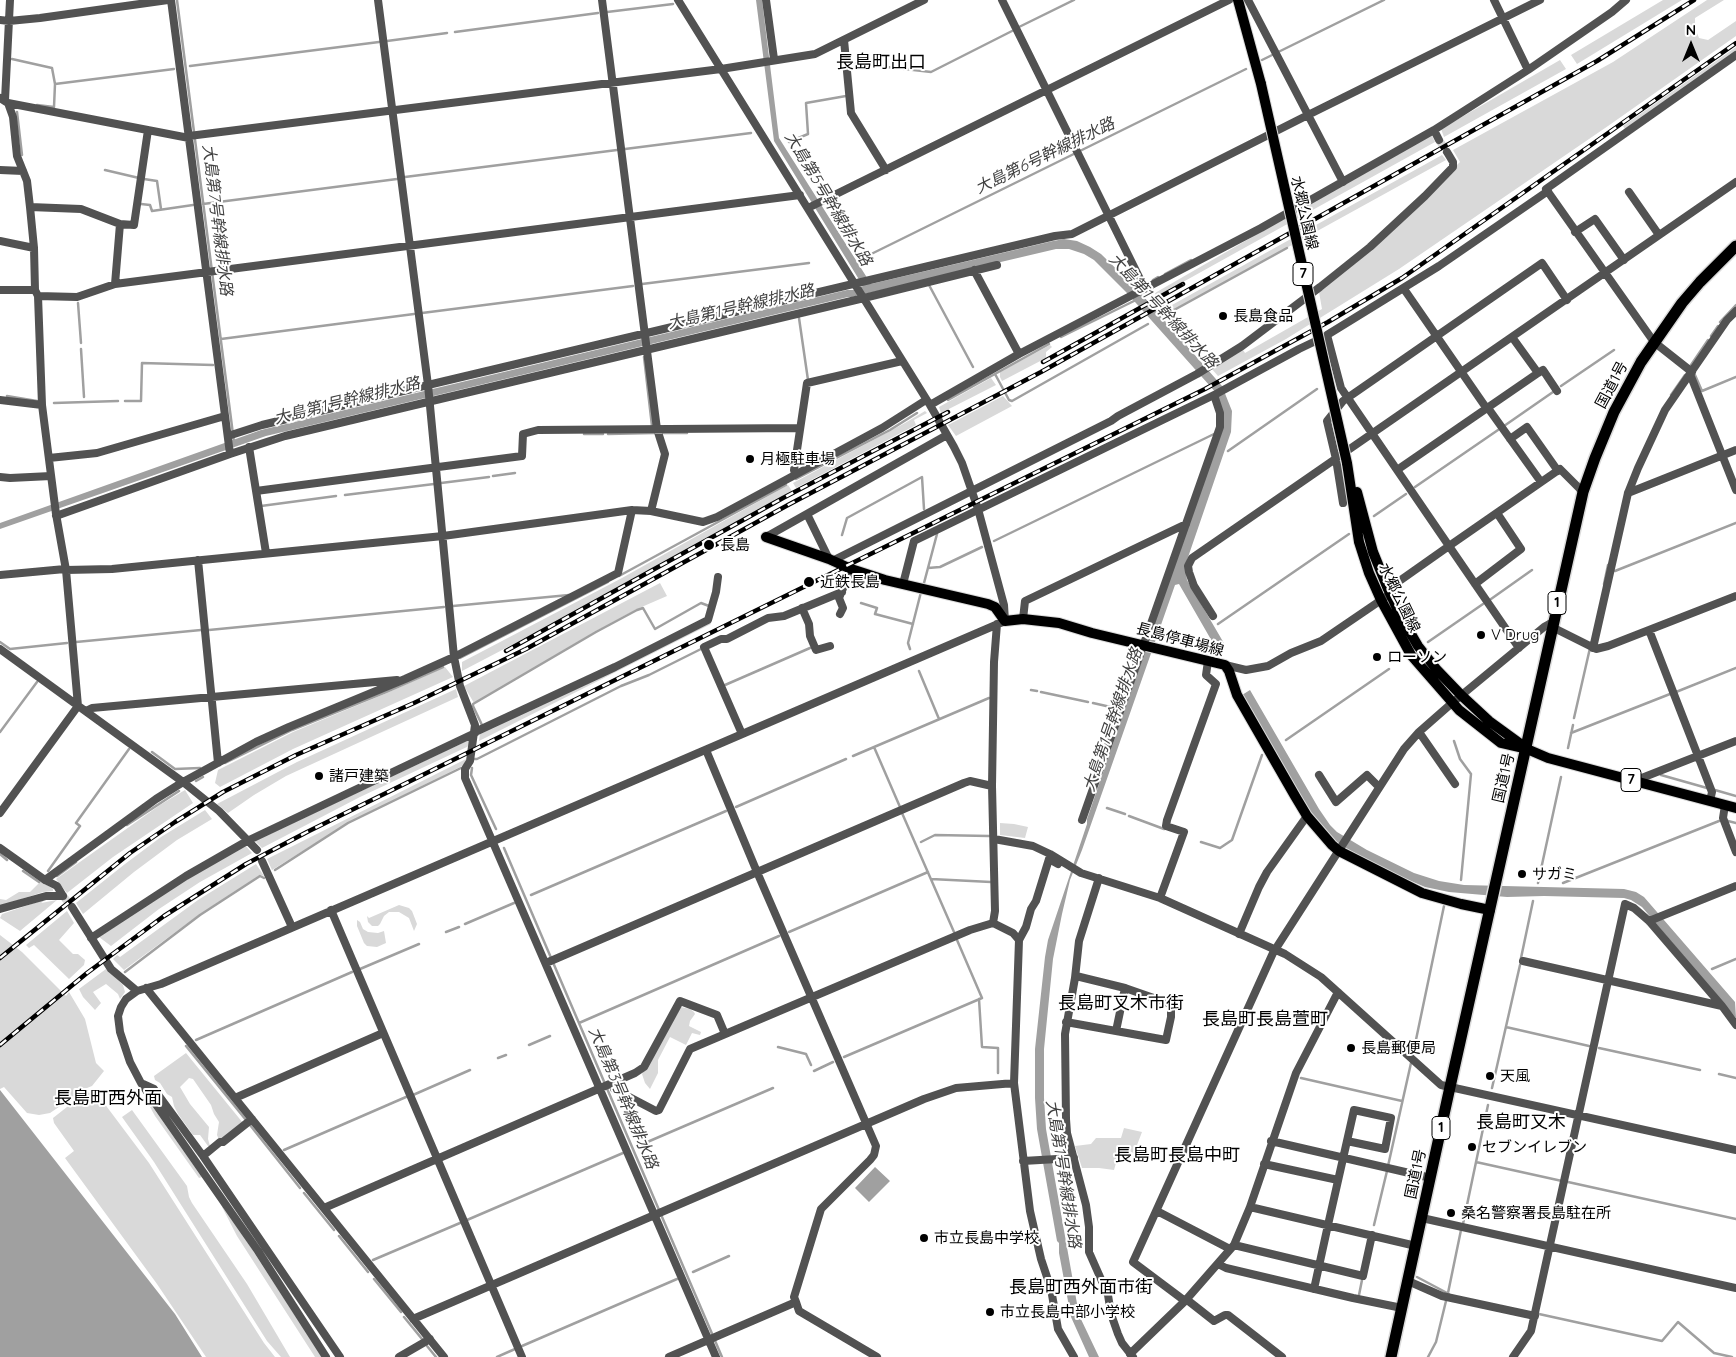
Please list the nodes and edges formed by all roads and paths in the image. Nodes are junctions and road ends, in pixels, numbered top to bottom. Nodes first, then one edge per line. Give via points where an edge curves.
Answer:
1 (10, 0) edge
2 (170, 0) edge
3 (378, 0) edge
4 (602, 0) edge
5 (678, 0) edge
6 (766, 0) edge
7 (924, 0) edge
8 (1002, 0) edge
9 (1229, 0) edge
10 (1238, 0) edge
11 (1248, 0) edge
12 (1494, 0) edge
13 (1540, 0) edge
14 (1626, 0) edge
15 (1503, 18) junction
16 (0, 20) edge
17 (9, 21) junction
18 (844, 40) junction
19 (1736, 55) edge
20 (773, 59) junction
21 (721, 68) junction
22 (1528, 70) junction
23 (612, 82) junction
24 (1048, 90) junction
25 (4, 100) edge
26 (392, 110) junction
27 (1308, 115) junction
28 (148, 130) junction
29 (1434, 130) junction
30 (192, 136) junction
31 (1439, 140) tunnel mouth
32 (1447, 152) tunnel mouth
33 (0, 170) edge
34 (886, 170) junction
35 (23, 171) junction
36 (1343, 182) junction
37 (1736, 182) edge
38 (1548, 191) junction
39 (1629, 192) dead end
40 (800, 195) junction
41 (30, 207) junction
42 (810, 207) junction
43 (1110, 216) junction
44 (629, 217) junction
45 (120, 224) junction
46 (1575, 232) junction
47 (1659, 235) junction
48 (0, 241) edge
49 (409, 246) junction
50 (1736, 246) edge
51 (34, 248) junction
52 (1624, 260) junction
53 (997, 264) dead end
54 (974, 270) junction
55 (210, 272) junction
56 (1604, 273) junction
57 (115, 284) junction
58 (857, 285) junction
59 (1404, 289) junction
60 (0, 290) edge
61 (1143, 290) junction
62 (37, 293) junction
63 (864, 298) junction
64 (1567, 300) junction
65 (1736, 311) edge
66 (645, 334) junction
67 (1327, 335) junction
68 (1436, 335) junction
69 (1512, 337) junction
70 (1654, 342) junction
71 (647, 348) junction
72 (1019, 354) junction
73 (902, 361) junction
74 (1461, 372) junction
75 (1538, 373) junction
76 (1691, 373) junction
77 (428, 386) junction
78 (1557, 391) dead end
79 (1215, 395) junction
80 (1347, 398) junction
81 (0, 400) edge
82 (430, 400) junction
83 (928, 403) junction
84 (42, 405) junction
85 (1487, 408) junction
86 (225, 416) junction
87 (800, 428) junction
88 (657, 429) junction
89 (1373, 434) junction
90 (947, 435) junction
91 (230, 437) junction
92 (1510, 439) junction
93 (249, 447) junction
94 (1736, 450) edge
95 (230, 452) junction
96 (1722, 456) junction
97 (49, 458) junction
98 (1336, 459) junction
99 (1347, 463) junction
100 (435, 467) junction
101 (1398, 470) junction
102 (1558, 471) junction
103 (795, 474) junction
104 (51, 476) junction
105 (0, 477) edge
106 (1541, 482) junction
107 (256, 490) junction
108 (972, 490) junction
109 (1736, 490) edge
110 (1583, 492) junction
111 (1628, 493) junction
112 (1343, 503) dead end
113 (978, 509) junction
114 (55, 510) junction
115 (632, 510) junction
116 (651, 511) junction
117 (1497, 513) junction
118 (806, 514) junction
119 (1186, 524) junction
120 (443, 536) junction
121 (766, 537) joint
122 (1449, 546) junction
123 (266, 553) junction
124 (1177, 553) junction
125 (1191, 558) junction
126 (198, 560) junction
127 (831, 560) junction
128 (851, 569) junction
129 (66, 570) junction
130 (0, 575) edge
131 (718, 578) dead end
132 (903, 584) junction
133 (1476, 584) junction
134 (1389, 591) junction
135 (842, 592) junction
136 (1736, 596) edge
137 (1381, 600) junction
138 (802, 608) junction
139 (840, 614) dead end
140 (1213, 616) dead end
141 (1023, 619) junction
142 (1001, 622) junction
143 (1552, 625) junction
144 (1649, 630) junction
145 (1144, 645) junction
146 (830, 646) dead end
147 (1591, 647) junction
148 (1519, 648) junction
149 (0, 649) edge
150 (454, 657) junction
151 (1208, 661) junction
152 (1225, 665) junction
153 (405, 679) junction
154 (1462, 696) junction
155 (213, 697) junction
156 (1452, 703) junction
157 (78, 706) junction
158 (86, 711) junction
159 (1419, 732) junction
160 (475, 733) junction
161 (742, 734) junction
162 (1736, 741) edge
163 (1526, 749) junction
164 (706, 750) junction
165 (1698, 756) junction
166 (218, 762) junction
167 (1319, 775) dead end
168 (1634, 781) junction
169 (183, 782) junction
170 (1455, 784) dead end
171 (992, 786) junction
172 (1379, 787) junction
173 (1710, 801) junction
174 (1725, 805) junction
175 (1736, 808) edge
176 (0, 813) edge
177 (1307, 816) junction
178 (1082, 820) dead end
179 (994, 839) junction
180 (493, 840) junction
181 (247, 841) junction
182 (0, 848) edge
183 (1340, 849) junction
184 (257, 850) dead end
185 (1736, 852) edge
186 (262, 861) dead end
187 (1073, 869) junction
188 (757, 872) junction
189 (1099, 878) junction
190 (45, 880) junction
191 (1736, 886) edge
192 (1160, 898) junction
193 (1491, 905) junction
194 (72, 907) tunnel mouth
195 (0, 910) edge
196 (331, 910) junction
197 (1649, 921) junction
198 (993, 923) junction
199 (292, 926) junction
200 (1239, 934) junction
201 (91, 938) junction
202 (1019, 940) junction
203 (1276, 950) junction
204 (550, 961) junction
205 (1524, 961) dead end
206 (1076, 976) junction
207 (1608, 980) junction
208 (146, 988) junction
209 (1125, 988) junction
210 (137, 991) junction
211 (1338, 992) junction
212 (811, 997) junction
213 (1722, 1006) junction
214 (1066, 1022) junction
215 (1736, 1025) edge
216 (1116, 1031) junction
217 (383, 1033) junction
218 (725, 1034) junction
219 (1014, 1082) junction
220 (141, 1083) junction
221 (606, 1086) junction
222 (1450, 1087) junction
223 (235, 1098) junction
224 (1579, 1116) junction
225 (252, 1119) junction
226 (865, 1124) junction
227 (1271, 1141) junction
228 (1347, 1141) junction
229 (1736, 1150) edge
230 (203, 1156) junction
231 (1343, 1157) junction
232 (1074, 1158) junction
233 (437, 1159) junction
234 (1023, 1161) junction
235 (1264, 1164) junction
236 (1430, 1178) junction
237 (1338, 1180) junction
238 (1250, 1207) junction
239 (324, 1208) junction
240 (1157, 1211) junction
241 (659, 1213) junction
242 (1422, 1218) junction
243 (1328, 1225) junction
244 (1372, 1236) junction
245 (1416, 1246) junction
246 (1232, 1247) junction
247 (1550, 1248) junction
248 (1218, 1264) junction
249 (1319, 1266) junction
250 (1408, 1281) junction
251 (491, 1285) junction
252 (1736, 1288) edge
253 (1314, 1289) junction
254 (1186, 1300) junction
255 (796, 1302) junction
256 (1402, 1308) junction
257 (1534, 1316) junction
258 (413, 1319) junction
259 (712, 1338) junction
260 (430, 1339) junction
261 (1132, 1356) edge
262 (326, 1357) edge
263 (340, 1357) edge
264 (399, 1357) edge
265 (444, 1357) edge
266 (522, 1357) edge
267 (669, 1357) edge
268 (716, 1357) edge
269 (877, 1357) edge
270 (1074, 1357) edge
271 (1282, 1357) edge
272 (1391, 1357) edge
273 (1513, 1357) edge

1 - 17 street
2 - 17 street
2 - 30 street
3 - 26 street
4 - 23 street
5 - 21 street
6 - 20 street
7 - 18 street
8 - 24 street
9 - 24 street
10 - 99 main road, 水郷公園線 / 7, bridge via 1261,84
11 - 27 street
12 - 15 street
13 - 15 street
14 - 22 street
15 - 22 street
15 - 27 street
16 - 17 street
17 - 25 street
18 - 20 street via 815,54
18 - 34 street via 851,113
19 - 38 street via 1546,189
20 - 21 street
21 - 23 street
21 - 40 street
22 - 29 street
23 - 26 street
23 - 44 street
24 - 34 street
24 - 43 street
25 - 28 street
25 - 35 street via 13,117 17,156
26 - 30 street
26 - 49 street
27 - 36 street
27 - 43 street
28 - 30 street
28 - 45 street via 134,225
29 - 31 street
29 - 36 street
30 - 55 street
32 - 108 street via 1453,167 1425,196 1370,247 1264,330 1197,374
33 - 35 street
34 - 42 street
35 - 41 street
36 - 61 street
37 - 47 street
38 - 46 street
38 - 59 street
39 - 47 street
40 - 42 street
40 - 44 street
41 - 45 street via 81,209
41 - 51 street
42 - 58 street
43 - 58 street via 1072,234
43 - 61 street
44 - 49 street
44 - 66 street
45 - 57 street
46 - 52 street via 1595,219
46 - 56 street
47 - 52 street
48 - 51 street
49 - 55 street
49 - 77 street
50 - 70 highway, 国道1号 / 1 via 1682,303
51 - 62 street
52 - 56 street
53 - 54 street
54 - 63 street
54 - 72 street
55 - 57 street
55 - 86 street
56 - 64 street
56 - 70 street
57 - 62 street via 77,297
58 - 63 street
58 - 66 street
59 - 67 street
59 - 68 street
60 - 62 street
61 - 72 street
62 - 84 street
63 - 71 street
63 - 73 street
64 - 68 street via 1542,263
64 - 69 street
65 - 76 street
66 - 71 street
66 - 77 street
67 - 79 street
67 - 80 street via 1341,388
68 - 74 street
68 - 80 street
69 - 74 street
69 - 75 street
70 - 76 street
70 - 110 highway, 国道1号 / 1 via 1614,412
71 - 82 street
71 - 88 street
72 - 83 street
73 - 83 street
73 - 87 street via 806,383
74 - 85 street
74 - 89 street
75 - 78 street via 1543,370
75 - 85 street
76 - 96 street
76 - 111 street via 1665,410
77 - 82 street
77 - 91 street via 262,425
79 - 113 street
79 - 119 street via 1220,427
80 - 89 street
80 - 98 street via 1326,421
81 - 84 street
82 - 93 street
82 - 100 street
83 - 90 street
83 - 103 street
84 - 97 street
85 - 92 street
85 - 101 street
86 - 91 street
86 - 97 street via 97,453
87 - 88 street
87 - 103 street
88 - 100 street via 538,430 523,434 522,456
88 - 116 street via 665,454
89 - 98 street
89 - 101 street
90 - 108 street
90 - 118 street
91 - 95 street
92 - 102 street via 1528,427
92 - 106 street
93 - 95 street
93 - 107 street
94 - 96 street
95 - 114 street
96 - 109 street
96 - 111 street
97 - 104 street
98 - 112 street
98 - 125 street
99 - 134 main road, 水郷公園線 / 7 via 1373,552
99 - 137 main road, 水郷公園線 / 7 via 1359,542
100 - 107 street
100 - 120 street
101 - 122 street
102 - 106 street
102 - 110 street via 1560,469
103 - 116 street via 703,522
104 - 105 street
104 - 114 street
106 - 117 street
107 - 123 street
108 - 113 street
108 - 127 street
110 - 143 highway, 国道1号 / 1
111 - 147 street
113 - 132 street via 914,541
113 - 142 street via 1004,605
114 - 129 street
115 - 116 street
115 - 120 street
115 - 150 street via 618,573
117 - 122 street
117 - 133 street via 1521,549
118 - 121 street
118 - 127 street
119 - 124 street
119 - 141 street via 1025,601
120 - 123 street
120 - 150 street
121 - 127 main road
122 - 133 street
122 - 134 street
123 - 126 street
124 - 125 street
124 - 145 street
125 - 140 street via 1188,566 1194,586
126 - 129 street
126 - 155 street
127 - 128 main road
128 - 132 main road
128 - 135 street
129 - 130 street
129 - 157 street
131 - 160 street via 708,620
132 - 142 main road via 988,604 995,607
133 - 148 street
134 - 137 street
134 - 154 main road, 水郷公園線 / 7 via 1418,646
135 - 138 street
135 - 139 street
136 - 144 street
137 - 152 street via 1321,641 1268,666 1246,670
137 - 156 main road, 水郷公園線 / 7 via 1411,655
138 - 146 street via 816,650
138 - 161 street via 784,616 768,618 704,647
141 - 142 main road, 長島停車場線
141 - 145 main road, 長島停車場線 via 1059,623
142 - 161 street
142 - 171 street via 994,662
143 - 147 street
143 - 148 street
143 - 163 highway, 国道1号 / 1
144 - 147 street via 1608,646
144 - 165 street
145 - 151 main road, 長島停車場線
145 - 178 street
148 - 154 street
149 - 157 street
150 - 153 street
150 - 160 street
151 - 152 main road, 長島停車場線
151 - 192 street via 1206,675 1216,684 1167,820 1166,826 1184,832
152 - 177 main road, 長島停車場線 via 1237,695
153 - 155 street
153 - 166 street via 289,727
154 - 156 street
154 - 163 main road, 水郷公園線 / 7
155 - 158 street
155 - 166 street
156 - 159 street
156 - 163 main road, 水郷公園線 / 7 via 1501,743
157 - 158 street
157 - 176 street
158 - 169 street
159 - 170 street
159 - 172 street
160 - 180 street via 465,778
160 - 181 street
161 - 164 street
162 - 165 street
163 - 168 main road, 水郷公園線 / 7
163 - 193 highway, 国道1号 / 1
164 - 180 street
164 - 188 street
165 - 168 street
165 - 173 street via 1712,792
166 - 169 street
167 - 172 street via 1336,802 1367,775
168 - 173 main road, 水郷公園線 / 7
169 - 181 street
169 - 190 street
171 - 179 street
171 - 188 street via 970,781 964,783
172 - 183 street
173 - 174 main road, 水郷公園線 / 7
174 - 175 main road, 水郷公園線 / 7
174 - 185 street via 1723,818
177 - 183 main road, 長島停車場線 via 1332,845
177 - 200 street via 1258,887
179 - 187 street via 1033,846
179 - 198 street
180 - 196 street
180 - 204 street
181 - 184 street
181 - 201 street
182 - 190 street
183 - 193 main road, 長島停車場線 via 1422,893 1461,904
183 - 203 street
186 - 199 street
187 - 189 street
187 - 202 street via 1049,860
188 - 204 street
188 - 212 street
189 - 192 street
189 - 206 street via 1079,941
190 - 195 street via 57,886 63,896 46,896
191 - 197 street
192 - 200 street
193 - 222 highway, 国道1号 / 1
194 - 201 street
196 - 199 street
196 - 217 street
197 - 207 street via 1625,904
197 - 213 street
198 - 202 street via 1013,933
198 - 212 street
199 - 208 street
200 - 203 street
201 - 210 street via 111,969
202 - 219 street
203 - 211 street via 1312,970
203 - 240 street
204 - 221 street
205 - 207 street
206 - 209 street
206 - 214 street
207 - 213 street
207 - 224 street
208 - 210 street
208 - 223 street
209 - 216 street
209 - 216 street via 1171,1004 1171,1017 1166,1040
210 - 220 street via 126,999 118,1016 130,1062
211 - 222 street via 1441,1085
211 - 227 street via 1296,1073
212 - 218 street
212 - 226 street
213 - 215 street
214 - 216 street
214 - 232 street via 1066,1119
217 - 223 street
217 - 233 street
218 - 221 street via 690,1049 659,1110
218 - 221 street via 717,1015 680,1002 644,1068
219 - 226 street via 956,1088
219 - 234 street
220 - 230 street via 154,1089
220 - 262 street via 258,1251
221 - 233 street
221 - 241 street
222 - 224 street
222 - 236 highway, 国道1号 / 1
223 - 225 street
224 - 229 street
224 - 247 street
225 - 230 street
225 - 239 street
226 - 241 street
226 - 255 street via 876,1146 874,1154 821,1209 794,1297
227 - 231 street
227 - 235 street
228 - 228 street via 1354,1110 1391,1118 1385,1149
228 - 231 street
230 - 263 street
231 - 236 street
231 - 237 street
232 - 234 street
232 - 261 street via 1088,1220 1089,1252 1108,1295 1118,1334
233 - 239 street
233 - 251 street
234 - 270 street via 1030,1211 1058,1329
235 - 237 street
235 - 238 street
236 - 242 highway, 国道1号 / 1
237 - 243 street
238 - 243 street
238 - 246 street
239 - 258 street
240 - 246 street
240 - 254 street via 1133,1262
241 - 251 street
241 - 259 street
242 - 245 highway, 国道1号 / 1
242 - 247 street
243 - 244 street
243 - 249 street
244 - 245 street
244 - 249 street via 1363,1276
245 - 250 highway, 国道1号 / 1
246 - 248 street
246 - 249 street
247 - 252 street
247 - 257 street
248 - 253 street
248 - 254 street
249 - 253 street
250 - 256 highway, 国道1号 / 1
250 - 257 street via 1442,1296
251 - 258 street
251 - 266 street
253 - 256 street
254 - 261 street
254 - 271 street via 1214,1321 1228,1315
255 - 259 street
255 - 269 street via 799,1311
256 - 272 highway, 国道1号 / 1
257 - 273 street via 1531,1331
258 - 260 street
259 - 267 street
259 - 268 street
260 - 264 street
260 - 265 street

